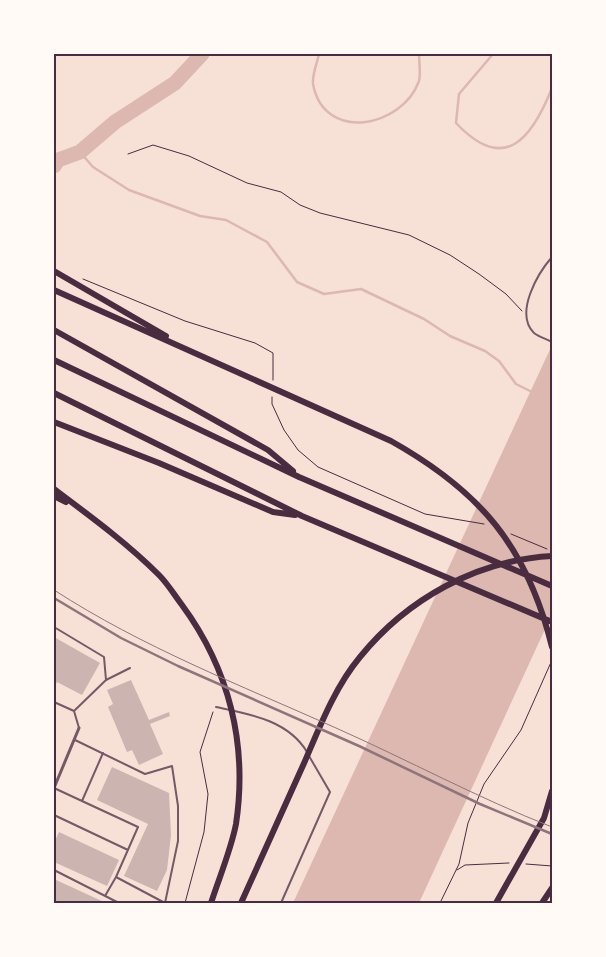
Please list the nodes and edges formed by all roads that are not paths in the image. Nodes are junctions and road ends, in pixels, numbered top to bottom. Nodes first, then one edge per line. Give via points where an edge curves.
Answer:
1 (552, 257) edge
2 (54, 271) edge
3 (54, 290) edge
4 (54, 330) edge
5 (552, 342) edge
6 (191, 350) junction
7 (54, 360) edge
8 (54, 393) edge
9 (54, 422) edge
10 (299, 477) junction
11 (54, 489) edge
12 (54, 496) edge
13 (82, 510) junction
14 (302, 516) junction
15 (552, 556) edge
16 (552, 586) edge
17 (552, 622) edge
18 (54, 628) edge
19 (552, 647) edge
20 (130, 668) dead end
21 (106, 680) junction
22 (54, 702) edge
23 (216, 707) road end
24 (74, 711) junction
25 (78, 728) joint
26 (74, 739) junction
27 (103, 753) junction
28 (54, 788) edge
29 (552, 791) edge
30 (82, 801) junction
31 (54, 815) edge
32 (128, 850) junction
33 (54, 870) edge
34 (116, 877) junction
35 (552, 888) edge
36 (105, 896) junction
37 (119, 903) edge
38 (211, 903) edge
39 (241, 903) edge
40 (281, 903) edge
41 (496, 903) edge
42 (542, 903) edge

1 - 5 lane via 532,288 527,318 534,332
2 - 6 highway
3 - 6 highway
4 - 10 highway via 268,450
6 - 19 highway via 428,461 476,502 511,543 536,590
7 - 10 highway
8 - 14 highway
9 - 14 highway via 273,512
10 - 16 highway
11 - 13 highway
12 - 13 highway
13 - 38 highway via 160,576 192,619 217,662 236,730 239,774 235,825
14 - 17 highway
15 - 39 highway via 506,562 444,586 402,614 359,658 332,700
18 - 21 lane via 104,657
20 - 21 lane
21 - 24 lane
22 - 24 lane
23 - 40 lane via 263,717 299,739 330,792
24 - 25 lane
25 - 26 street
26 - 27 lane
26 - 28 street
27 - 30 lane
27 - 34 lane via 144,774 172,766 178,806 178,841 165,903
28 - 30 lane
29 - 41 highway via 544,818
30 - 32 lane via 138,827
31 - 32 lane
32 - 34 lane
33 - 36 lane
34 - 36 lane
35 - 42 highway
36 - 37 lane

